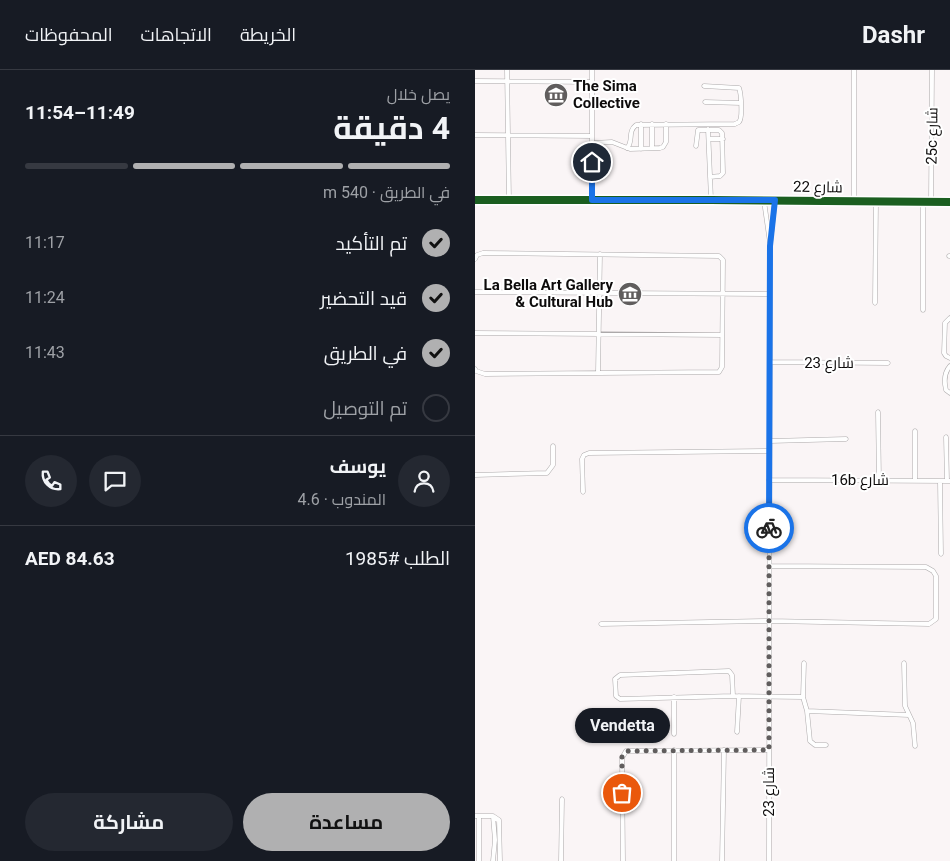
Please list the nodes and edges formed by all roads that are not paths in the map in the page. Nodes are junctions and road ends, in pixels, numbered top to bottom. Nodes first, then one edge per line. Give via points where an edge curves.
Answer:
1 (507, 70) edge
2 (592, 70) edge
3 (854, 70) edge
4 (932, 70) edge
5 (475, 81) edge
6 (507, 81) junction
7 (592, 82) junction
8 (704, 86) dead end
9 (705, 102) dead end
10 (741, 103) junction
11 (641, 124) junction
12 (652, 124) junction
13 (666, 124) junction
14 (708, 124) junction
15 (709, 130) junction
16 (475, 135) edge
17 (508, 136) junction
18 (592, 136) junction
19 (723, 139) junction
20 (709, 140) junction
21 (696, 141) junction
22 (592, 143) junction
23 (696, 146) dead end
24 (627, 148) junction
25 (652, 148) junction
26 (641, 149) junction
27 (710, 177) junction
28 (475, 200) edge
29 (509, 200) junction
30 (592, 200) junction
31 (711, 200) junction
32 (764, 200) junction
33 (775, 200) junction
34 (854, 201) junction
35 (876, 201) junction
36 (923, 202) junction
37 (931, 202) junction
38 (950, 202) edge
39 (770, 246) junction
40 (600, 254) junction
41 (475, 259) edge
42 (475, 292) edge
43 (599, 293) junction
44 (723, 294) junction
45 (770, 294) junction
46 (875, 302) dead end
47 (923, 310) dead end
48 (950, 318) edge
49 (475, 333) edge
50 (599, 334) junction
51 (722, 335) junction
52 (950, 358) edge
53 (770, 362) junction
54 (888, 363) dead end
55 (475, 369) edge
56 (949, 369) edge
57 (598, 373) junction
58 (947, 380) edge
59 (950, 393) edge
60 (879, 412) dead end
61 (915, 431) dead end
62 (946, 437) dead end
63 (845, 439) dead end
64 (769, 441) junction
65 (553, 446) dead end
66 (769, 451) junction
67 (475, 475) edge
68 (769, 480) junction
69 (879, 480) junction
70 (915, 481) junction
71 (940, 481) junction
72 (948, 481) edge
73 (583, 492) dead end
74 (941, 554) dead end
75 (769, 566) junction
76 (769, 621) junction
77 (601, 624) dead end
78 (804, 663) dead end
79 (904, 663) dead end
80 (733, 696) junction
81 (739, 696) junction
82 (674, 697) junction
83 (769, 697) junction
84 (803, 697) junction
85 (807, 712) junction
86 (909, 715) junction
87 (737, 732) dead end
88 (674, 734) dead end
89 (826, 745) dead end
90 (915, 746) dead end
91 (674, 750) junction
92 (724, 750) junction
93 (769, 750) junction
94 (562, 799) dead end
95 (477, 816) edge
96 (493, 816) junction
97 (479, 861) edge
98 (493, 861) edge
99 (500, 861) edge
100 (561, 861) edge
101 (623, 861) edge
102 (674, 861) edge
103 (722, 861) edge
104 (769, 861) edge

1 - 6 lane
2 - 7 lane
3 - 34 lane
4 - 37 lane, 25c شارع
5 - 6 lane
6 - 7 lane
6 - 17 lane
7 - 18 lane
8 - 10 lane via 737,87 741,91
9 - 10 lane
10 - 14 lane via 741,119 737,124
11 - 12 lane
11 - 24 lane via 631,129
11 - 26 lane
12 - 13 lane
12 - 25 lane
13 - 14 lane
13 - 25 lane via 665,146
14 - 15 lane
15 - 19 lane via 720,131
15 - 20 lane
15 - 21 lane via 698,130
16 - 17 lane
17 - 18 lane
17 - 29 lane
18 - 22 lane
19 - 20 lane
19 - 27 lane via 723,174
20 - 21 lane
20 - 27 lane
21 - 23 lane
22 - 24 lane via 612,142
22 - 30 lane
24 - 26 lane
25 - 26 lane
27 - 31 lane
28 - 29 street, شارع 22
29 - 30 street, شارع 22
30 - 31 street, شارع 22
31 - 32 street, شارع 22
32 - 33 street, شارع 22
32 - 39 lane, شارع 23
33 - 34 street, شارع 22
33 - 39 lane, شارع 23
34 - 35 street, شارع 22
35 - 36 street, شارع 22
35 - 46 lane
36 - 37 street, شارع 22
36 - 47 lane
37 - 38 street, شارع 22
39 - 45 lane, شارع 23
40 - 41 lane via 483,253
40 - 43 lane
40 - 44 lane via 719,256 723,260
42 - 43 lane
43 - 44 lane
43 - 50 lane
44 - 45 lane
44 - 51 lane
45 - 53 lane, شارع 23
48 - 52 lane via 945,323 944,354
49 - 50 lane
50 - 51 lane
50 - 57 lane
51 - 57 lane via 722,367 719,372
53 - 54 lane, شارع 23
53 - 64 lane, شارع 23
55 - 57 lane via 485,374
56 - 58 lane
58 - 59 lane via 945,388
60 - 69 lane
61 - 70 lane
62 - 72 lane
63 - 64 lane
64 - 66 lane, شارع 23
65 - 67 lane via 553,465 547,473
66 - 68 lane, شارع 23
66 - 73 lane via 589,453 582,459
68 - 69 lane, 16b شارع
68 - 75 lane, شارع 23
69 - 70 lane, 16b شارع
70 - 71 lane, 16b شارع
71 - 72 lane, 16b شارع
71 - 74 lane
75 - 76 lane, شارع 23
75 - 76 lane via 926,567 936,576 937,597 936,619 929,624
76 - 77 lane
76 - 83 lane, شارع 23
78 - 84 lane
79 - 86 lane via 905,703
80 - 81 lane
80 - 82 lane
80 - 82 lane via 729,671 619,675 615,679 615,696 618,699
81 - 83 lane
81 - 87 lane
82 - 88 lane
83 - 84 lane
83 - 93 lane, شارع 23
84 - 85 lane
85 - 86 lane
85 - 89 lane via 810,741 815,745
86 - 90 lane
91 - 92 lane
91 - 101 lane via 630,750 623,754
91 - 102 lane
92 - 93 lane
92 - 103 lane
93 - 104 lane, شارع 23
94 - 100 lane
95 - 96 lane
95 - 97 lane
96 - 98 lane
96 - 99 lane via 500,823

